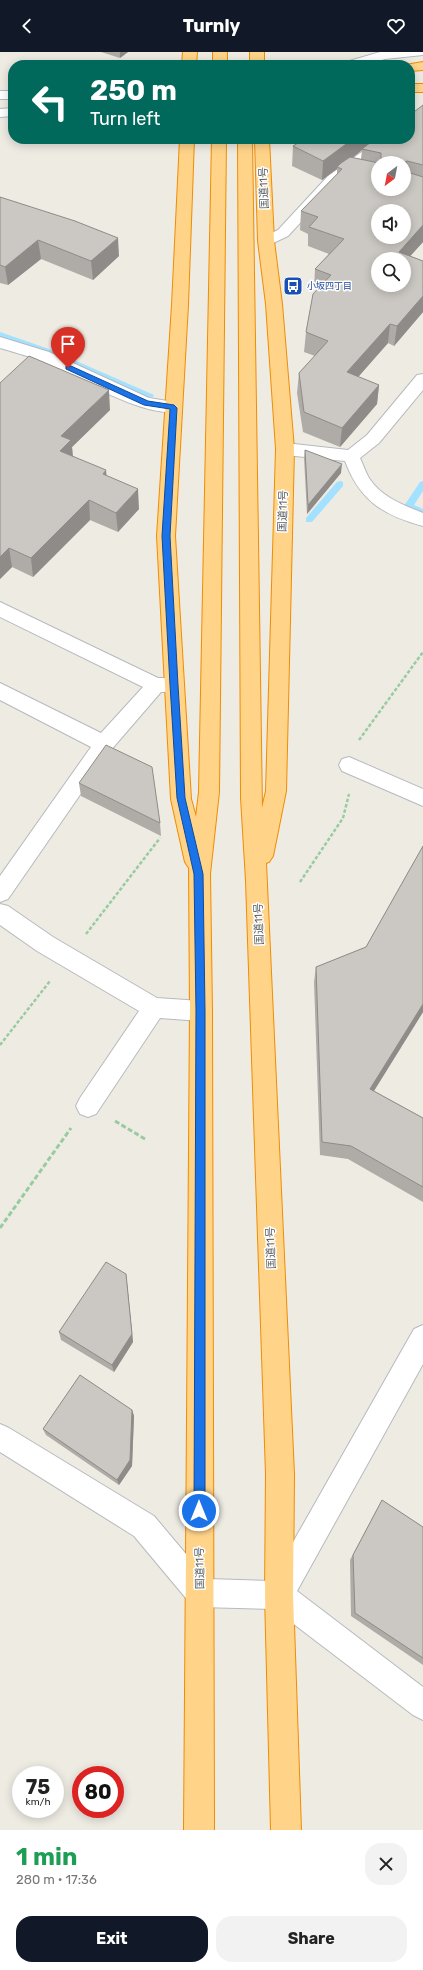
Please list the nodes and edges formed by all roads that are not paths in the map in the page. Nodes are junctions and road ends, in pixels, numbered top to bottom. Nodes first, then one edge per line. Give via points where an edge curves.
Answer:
1 (420, 52) edge
2 (384, 53) edge
3 (365, 60) edge
4 (187, 144) edge
5 (219, 144) edge
6 (245, 144) edge
7 (262, 144) edge
8 (381, 144) edge
9 (345, 170) junction
10 (364, 174) edge
11 (266, 241) junction
12 (0, 342) edge
13 (423, 379) edge
14 (174, 408) junction
15 (285, 449) junction
16 (351, 456) junction
17 (423, 520) edge
18 (0, 609) edge
19 (165, 685) junction
20 (0, 690) edge
21 (104, 744) junction
22 (349, 765) dead end
23 (423, 798) edge
24 (199, 874) junction
25 (257, 881) junction
26 (0, 893) edge
27 (0, 913) edge
28 (154, 1008) junction
29 (201, 1011) junction
30 (88, 1106) road end
31 (423, 1338) edge
32 (0, 1437) edge
33 (200, 1593) junction
34 (279, 1595) junction
35 (423, 1705) edge
36 (199, 1830) edge
37 (286, 1830) edge

1 - 2 street
2 - 3 street
4 - 14 highway, 国道11号
5 - 24 highway, 国道11号 via 209,792
6 - 25 highway, 国道11号 via 251,798
7 - 11 highway, 国道11号
8 - 9 street
9 - 10 street
9 - 11 street via 283,233
11 - 15 highway, 国道11号 via 274,304
12 - 14 street via 43,356 146,403
13 - 16 street via 373,439
14 - 19 highway, 国道11号 via 166,536
15 - 16 street
15 - 25 highway, 国道11号 via 276,791
16 - 17 street via 361,480 370,492 386,504
18 - 19 street
19 - 21 street
19 - 24 highway, 国道11号 via 181,798
20 - 21 street
21 - 26 street
22 - 23 street
24 - 29 highway, 国道11号
25 - 34 highway, 国道11号 via 280,1474
27 - 28 street via 45,944
28 - 29 street
28 - 30 street
29 - 33 highway, 国道11号
31 - 34 street
32 - 33 street via 144,1526
33 - 34 street
33 - 36 highway, 国道11号
34 - 35 street
34 - 37 highway, 国道11号

